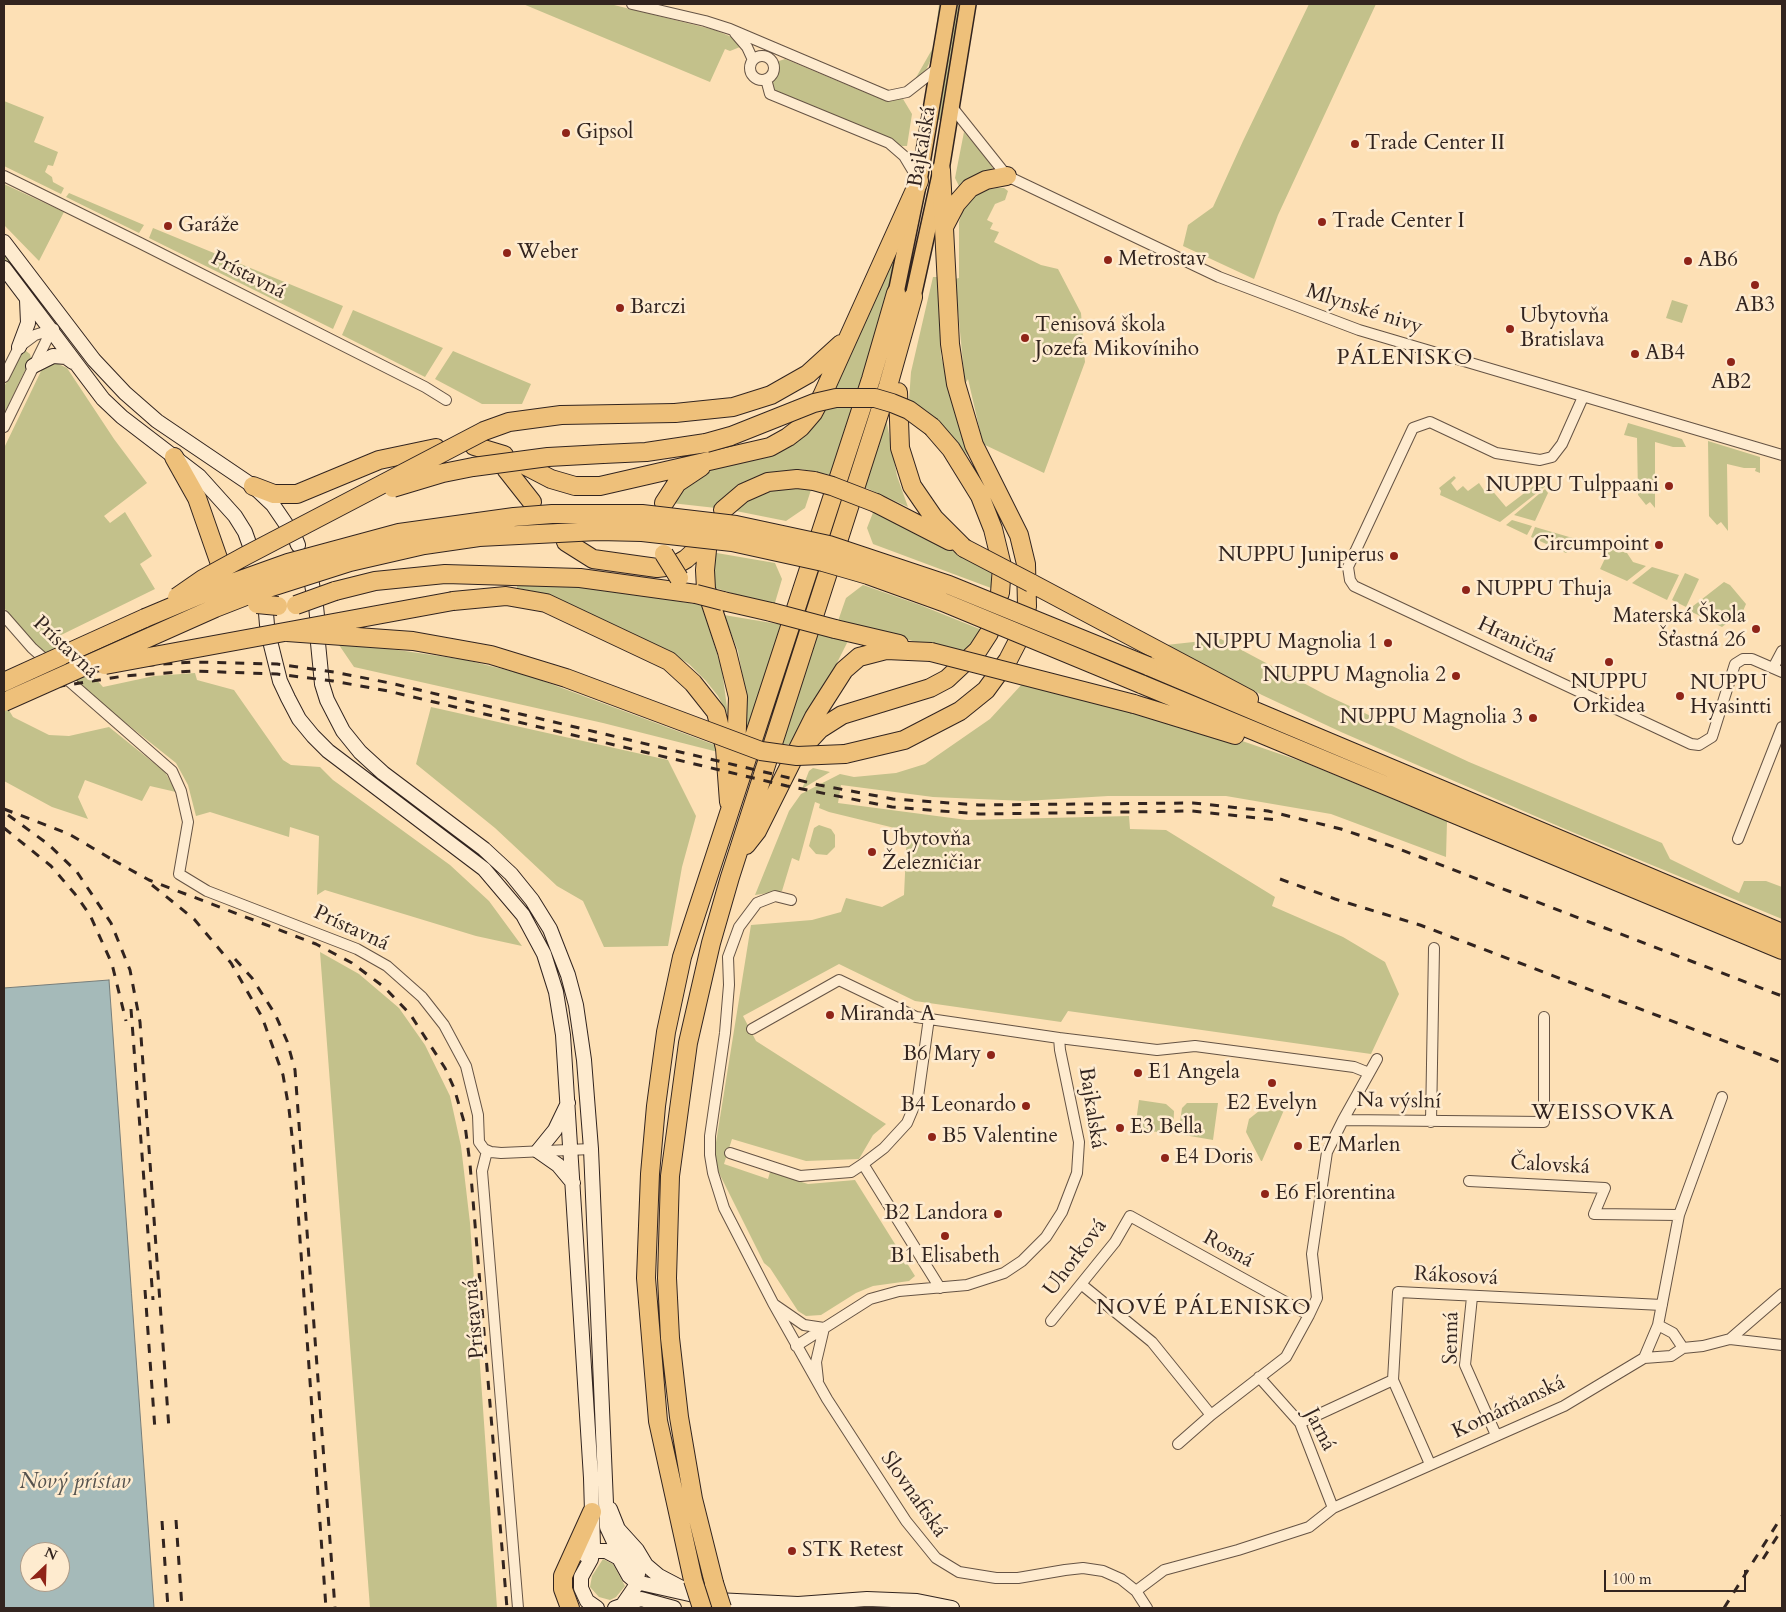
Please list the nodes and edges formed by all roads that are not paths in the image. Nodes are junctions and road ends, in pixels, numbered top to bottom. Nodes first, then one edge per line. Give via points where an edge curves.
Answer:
1 (632, 4) edge
2 (949, 4) edge
3 (968, 4) edge
4 (730, 29) junction
5 (757, 40) junction
6 (787, 54) junction
7 (761, 59) junction
8 (939, 66) junction
9 (766, 79) junction
10 (952, 107) junction
11 (941, 170) junction
12 (4, 176) edge
13 (1007, 176) junction
14 (920, 181) junction
15 (945, 226) junction
16 (4, 242) edge
17 (4, 268) edge
18 (896, 293) joint
19 (913, 298) joint
20 (27, 299) junction
21 (66, 322) junction
22 (51, 331) junction
23 (851, 332) junction
24 (19, 347) junction
25 (898, 350) junction
26 (74, 362) junction
27 (34, 366) junction
28 (4, 377) edge
29 (1583, 397) junction
30 (446, 400) dead end
31 (4, 427) edge
32 (474, 446) dead end
33 (436, 448) dead end
34 (1782, 455) edge
35 (174, 457) junction
36 (710, 462) junction
37 (526, 466) dead end
38 (253, 486) junction
39 (532, 502) dead end
40 (664, 503) dead end
41 (723, 510) dead end
42 (329, 512) junction
43 (288, 526) dead end
44 (566, 542) dead end
45 (250, 546) dead end
46 (964, 548) junction
47 (662, 549) dead end
48 (219, 562) dead end
49 (1000, 593) dead end
50 (696, 594) junction
51 (266, 604) joint
52 (4, 616) edge
53 (145, 618) junction
54 (267, 625) dead end
55 (287, 632) junction
56 (989, 633) dead end
57 (318, 642) dead end
58 (270, 644) dead end
59 (1782, 651) edge
60 (932, 652) junction
61 (1777, 670) edge
62 (72, 671) junction
63 (4, 682) edge
64 (4, 702) edge
65 (1282, 723) junction
66 (1782, 727) edge
67 (1275, 740) junction
68 (794, 759) junction
69 (730, 810) junction
70 (1738, 839) dead end
71 (738, 855) junction
72 (791, 900) dead end
73 (1782, 932) edge
74 (1434, 948) dead end
75 (1782, 950) edge
76 (1544, 1017) dead end
77 (929, 1018) junction
78 (752, 1029) dead end
79 (1059, 1038) junction
80 (1377, 1059) dead end
81 (1369, 1073) junction
82 (1722, 1097) dead end
83 (568, 1103) junction
84 (1343, 1120) junction
85 (1431, 1122) junction
86 (591, 1149) junction
87 (572, 1150) junction
88 (487, 1151) junction
89 (538, 1151) junction
90 (730, 1153) dead end
91 (863, 1164) junction
92 (1469, 1181) dead end
93 (573, 1183) junction
94 (1679, 1215) junction
95 (1130, 1216) joint
96 (1081, 1284) junction
97 (940, 1288) junction
98 (1782, 1294) edge
99 (1472, 1297) junction
100 (772, 1302) junction
101 (1662, 1305) junction
102 (1309, 1315) junction
103 (1051, 1321) dead end
104 (1658, 1325) junction
105 (824, 1328) junction
106 (1730, 1339) junction
107 (1782, 1345) edge
108 (796, 1346) junction
109 (1683, 1348) junction
110 (1644, 1358) junction
111 (1259, 1377) junction
112 (1392, 1380) junction
113 (818, 1383) junction
114 (1211, 1415) junction
115 (1300, 1423) junction
116 (1496, 1435) junction
117 (1178, 1444) dead end
118 (1430, 1464) junction
119 (607, 1502) junction
120 (1333, 1508) junction
121 (592, 1512) junction
122 (593, 1552) junction
123 (636, 1582) junction
124 (1136, 1590) junction
125 (696, 1595) edge
126 (624, 1607) edge
127 (518, 1608) edge
128 (570, 1608) edge
129 (581, 1608) edge
130 (598, 1608) edge
131 (674, 1608) edge
132 (722, 1608) edge
133 (952, 1608) edge
134 (1147, 1608) edge

1 - 4 street
2 - 8 main road, Bajkalská
3 - 10 main road, Bajkalská
4 - 5 street
4 - 7 street
5 - 6 street
5 - 7 street via 762,49
6 - 7 street
6 - 8 street via 888,96 907,92
7 - 9 street via 773,70
7 - 9 street via 750,67 757,79
8 - 14 main road, Bajkalská
9 - 14 street via 770,94 889,144 904,156
10 - 11 main road, Bajkalská
10 - 13 street
11 - 15 highway
11 - 19 main road, Bajkalská
12 - 30 street, Prístavná
13 - 15 highway via 986,180 970,188 956,204
13 - 29 street, Mlynské nivy via 1260,294 1359,330
14 - 18 main road, Bajkalská
14 - 23 highway
15 - 55 highway, bridge via 950,344 956,384 974,445 1019,536 1028,591 1023,630 1008,660 986,690 960,711 904,740 845,754 797,756 761,751 566,678 483,653 386,638
16 - 21 main road
17 - 20 main road
18 - 69 highway
19 - 25 highway
20 - 22 main road
20 - 24 main road via 28,323
21 - 22 street
21 - 38 main road via 107,374 136,404
22 - 24 street via 35,335
22 - 26 main road
22 - 27 street
23 - 36 highway via 822,396 802,426 770,446
23 - 42 highway, bridge via 821,364 771,395 733,407 675,413 561,415 509,422 463,440
24 - 28 street
25 - 46 highway via 898,429 904,464 922,502
25 - 71 highway
26 - 27 main road via 66,357 53,356
26 - 35 main road via 103,399
27 - 31 street
29 - 34 street, Mlynské nivy
29 - 61 street, Hraničná via 1562,444 1552,457 1540,460 1496,453 1430,422 1413,428 1348,567 1354,586 1692,744 1699,745 1712,737 1735,664 1752,659
32 - 39 highway via 500,460
33 - 38 highway via 379,460 297,494 274,494
35 - 45 main road via 221,498 245,532
35 - 48 highway via 197,498
36 - 37 highway via 589,487 557,481
36 - 40 highway via 677,483
38 - 43 main road via 273,505
41 - 46 highway, bridge via 743,493 762,484 785,480 814,481 876,504
42 - 49 highway, bridge via 443,473 539,458 646,452 706,443 814,403 844,397 874,398 909,410 932,427 956,456 980,496 993,529 1002,566
42 - 53 highway, bridge via 203,578
44 - 69 highway via 593,559 657,568 674,566 703,549 706,590 738,696 737,748
46 - 65 highway, bridge via 1247,697
47 - 50 highway, bridge via 679,578
50 - 51 highway, bridge via 580,578 446,574 375,581 296,605
50 - 60 highway, bridge
51 - 54 main road
52 - 88 street, Prístavná via 35,651 172,771 182,791 188,822 179,874 207,891 357,949 387,966 422,997 444,1025 466,1066 478,1115 479,1142
53 - 63 highway, bridge
53 - 65 highway, bridge via 288,563 399,533 523,516 642,514 736,525 864,556 949,585
55 - 62 highway, bridge
55 - 69 highway, bridge via 453,601 506,596 546,603 669,661 693,683 716,712 725,748
56 - 68 highway via 978,650 947,679 930,688 842,715 820,728
57 - 86 main road via 326,697 343,731 360,752 496,859 541,915 560,951 576,1006
58 - 83 main road via 280,681 299,719 328,751 474,861 499,884 523,915 544,954 556,992
59 - 61 street
60 - 67 highway, bridge via 1134,704 1247,738
60 - 68 highway via 886,650 859,657 834,683
62 - 64 highway, bridge
62 - 67 highway, bridge via 256,592 350,562 480,537 642,532 723,541 823,562 943,602
65 - 73 highway
66 - 70 street
67 - 75 highway
68 - 71 highway via 757,831
69 - 125 highway via 682,957 672,1002 656,1106 647,1230 646,1278 658,1421
71 - 132 highway, bridge via 709,951 688,1044 670,1176 667,1230 670,1338 679,1417 693,1499
72 - 100 street, Slovnaftská via 775,896 757,903 739,927 728,957 727,1016 712,1115 710,1155 724,1208
74 - 85 street
76 - 85 street, Na výslní via 1544,1122
77 - 78 street, Bajkalská via 916,1017 839,980
77 - 79 street, Bajkalská
77 - 91 street via 918,1097 907,1123 884,1148
79 - 81 street, Bajkalská via 1157,1050 1195,1046 1354,1067
79 - 97 street, Bajkalská via 1079,1142 1073,1185 1062,1212 1038,1247 1014,1267 978,1282
80 - 81 street
81 - 84 street
82 - 94 street
83 - 87 main road
83 - 89 main road via 555,1130
84 - 85 street, Na výslní
84 - 102 street, Na výslní via 1327,1152 1312,1254 1317,1298
86 - 87 street
86 - 119 main road
87 - 89 street
87 - 93 main road
88 - 89 street
88 - 127 street, Prístavná via 482,1170
89 - 93 main road
90 - 91 street via 800,1176 850,1172
91 - 97 street
92 - 94 street, Čalovská via 1605,1188 1594,1214
93 - 121 main road
94 - 101 street
95 - 96 street, Uhorková via 1115,1242
95 - 102 street, Rosná
96 - 103 street, Uhorková
96 - 114 street via 1152,1342
97 - 105 street, Bajkalská via 899,1291 875,1297
98 - 106 street
99 - 101 street, Rákosová
99 - 112 street, Rákosová via 1398,1292
99 - 116 street, Senná via 1465,1365
100 - 105 street via 804,1325
100 - 108 street, Slovnaftská
101 - 104 street
102 - 111 street, Na výslní via 1286,1356
104 - 109 street via 1673,1333
104 - 110 street
105 - 108 street, Bajkalská
105 - 113 street via 816,1362
106 - 107 street
106 - 109 street
108 - 113 street, Slovnaftská
109 - 110 street via 1670,1356
110 - 116 street, Komárňanská via 1564,1406
111 - 114 street, Na výslní
111 - 115 street, Jarná
112 - 115 street
112 - 118 street, Rákosová
113 - 124 street, Slovnaftská via 906,1521 936,1558 959,1572 996,1578 1018,1578 1083,1568 1103,1571
114 - 117 street, Na výslní
115 - 120 street, Jarná
116 - 118 street, Komárňanská
118 - 120 street, Komárňanská
119 - 123 main road via 608,1533 633,1559 638,1574
119 - 125 main road via 618,1528 646,1564 659,1576
120 - 124 street, Komárňanská via 1309,1527 1164,1570
121 - 122 main road
121 - 128 highway via 563,1576 563,1589
122 - 123 main road via 606,1551 619,1558
122 - 129 main road via 580,1560 571,1580 573,1594
122 - 130 main road via 581,1577 581,1588 587,1601
123 - 125 main road
123 - 126 main road
124 - 134 street, Slovnaftská
125 - 133 main road via 754,1604 917,1600
126 - 131 main road via 655,1604

